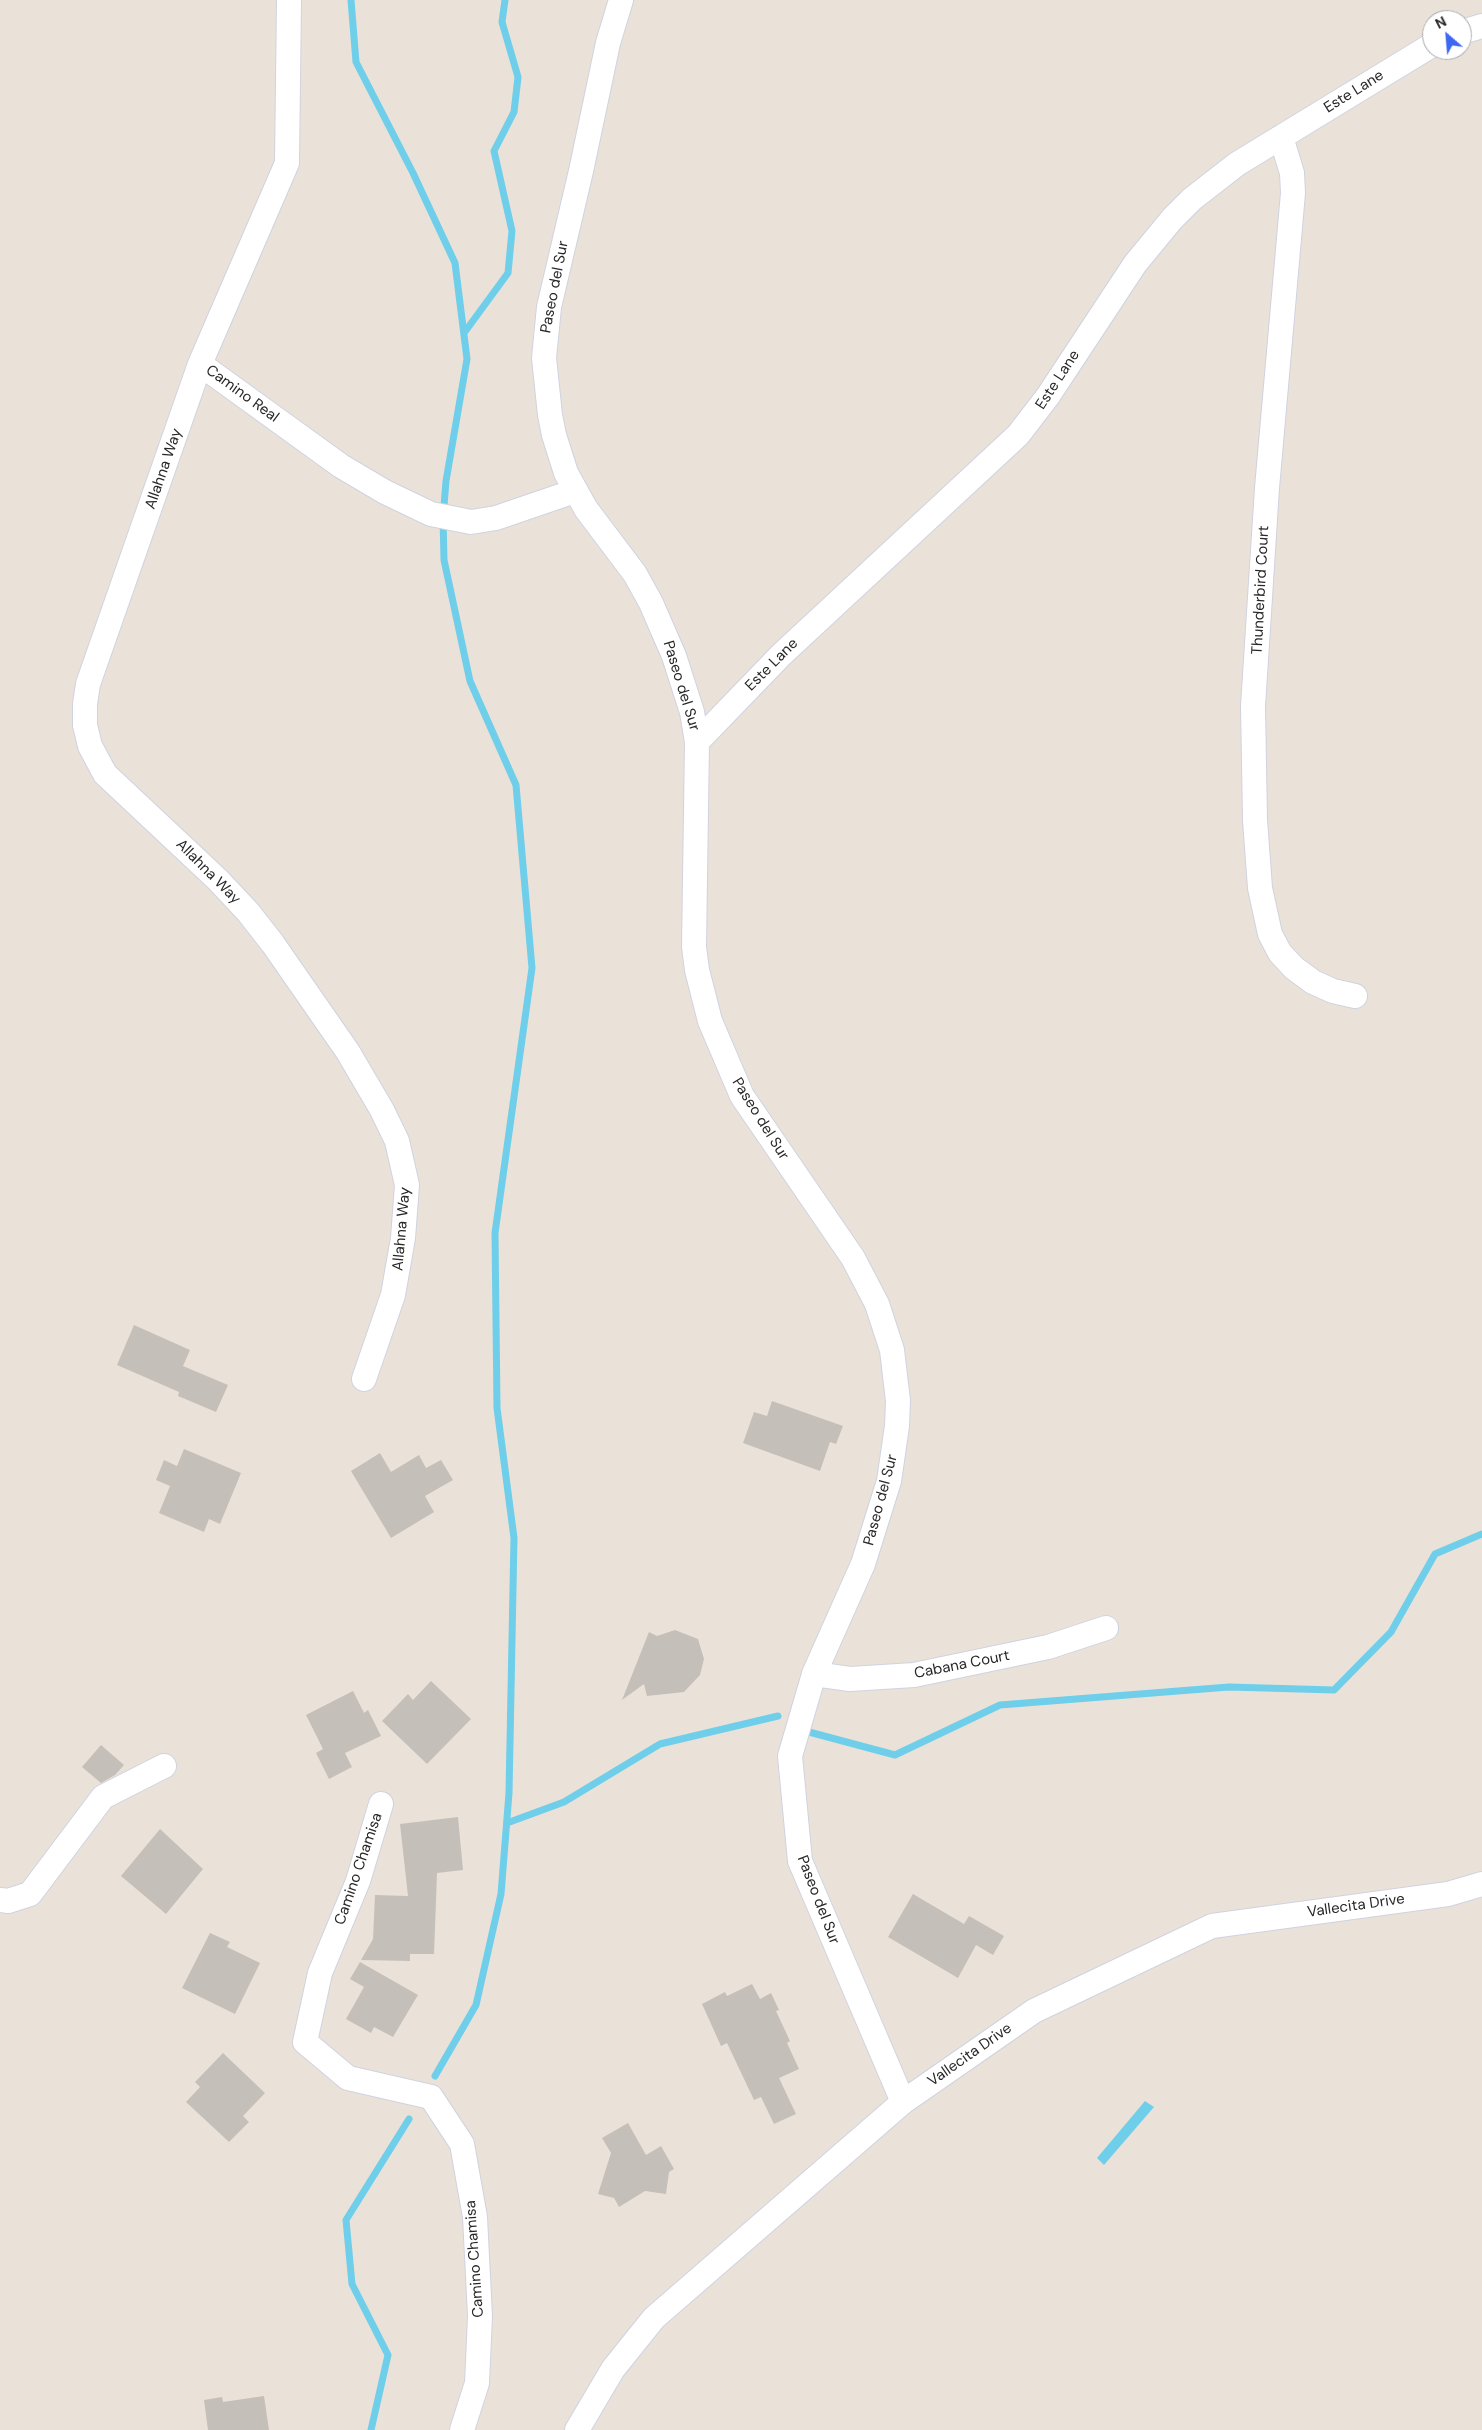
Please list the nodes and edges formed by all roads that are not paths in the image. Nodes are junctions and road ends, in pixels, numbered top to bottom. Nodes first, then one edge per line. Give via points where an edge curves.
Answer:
1 (289, 0) edge
2 (622, 0) edge
3 (1422, 50) edge
4 (1281, 137) junction
5 (200, 364) junction
6 (575, 491) junction
7 (697, 742) junction
8 (1355, 996) dead end
9 (364, 1379) dead end
10 (1106, 1628) dead end
11 (814, 1674) junction
12 (164, 1766) dead end
13 (381, 1804) dead end
14 (1482, 1884) edge
15 (0, 1900) edge
16 (902, 2102) junction
17 (462, 2430) edge
18 (577, 2430) edge

1 - 5 street, Camino Real via 287,163
2 - 6 street, Paseo del Sur via 608,43 545,333 546,387 552,428 559,455
3 - 4 street, Este Lane
4 - 7 street, Este Lane via 1214,180 1172,219 1116,290 1048,396 1018,435 781,655
4 - 8 street, Thunderbird Court via 1292,173 1293,193 1267,488 1253,706 1260,888 1270,934 1285,958 1313,982
5 - 6 street, Camino Real via 341,466 385,492 437,516 471,522 496,518
5 - 9 street, Allahna Way via 88,684 84,709 86,736 94,756 112,782 218,880 274,944 348,1052 397,1141 407,1185 403,1238 393,1295
6 - 7 street, Paseo del Sur via 618,549 651,603 682,680
7 - 11 street, Paseo del Sur via 694,947 710,1021 742,1096 838,1235 866,1284 885,1327 895,1374 898,1426 889,1481 863,1564
10 - 11 street, Cabana Court via 1048,1647 914,1675 850,1679
11 - 16 street, Paseo del Sur via 790,1756 800,1861
12 - 15 street via 103,1797 30,1894 8,1901
13 - 17 street, Camino Chamisa via 358,1881 320,1973 305,2042 348,2078 431,2097 462,2144 475,2217 480,2316 477,2383
14 - 16 street, Vallecita Drive via 1448,1894 1212,1926 1034,2011
16 - 18 street, Vallecita Drive via 654,2318 613,2369

